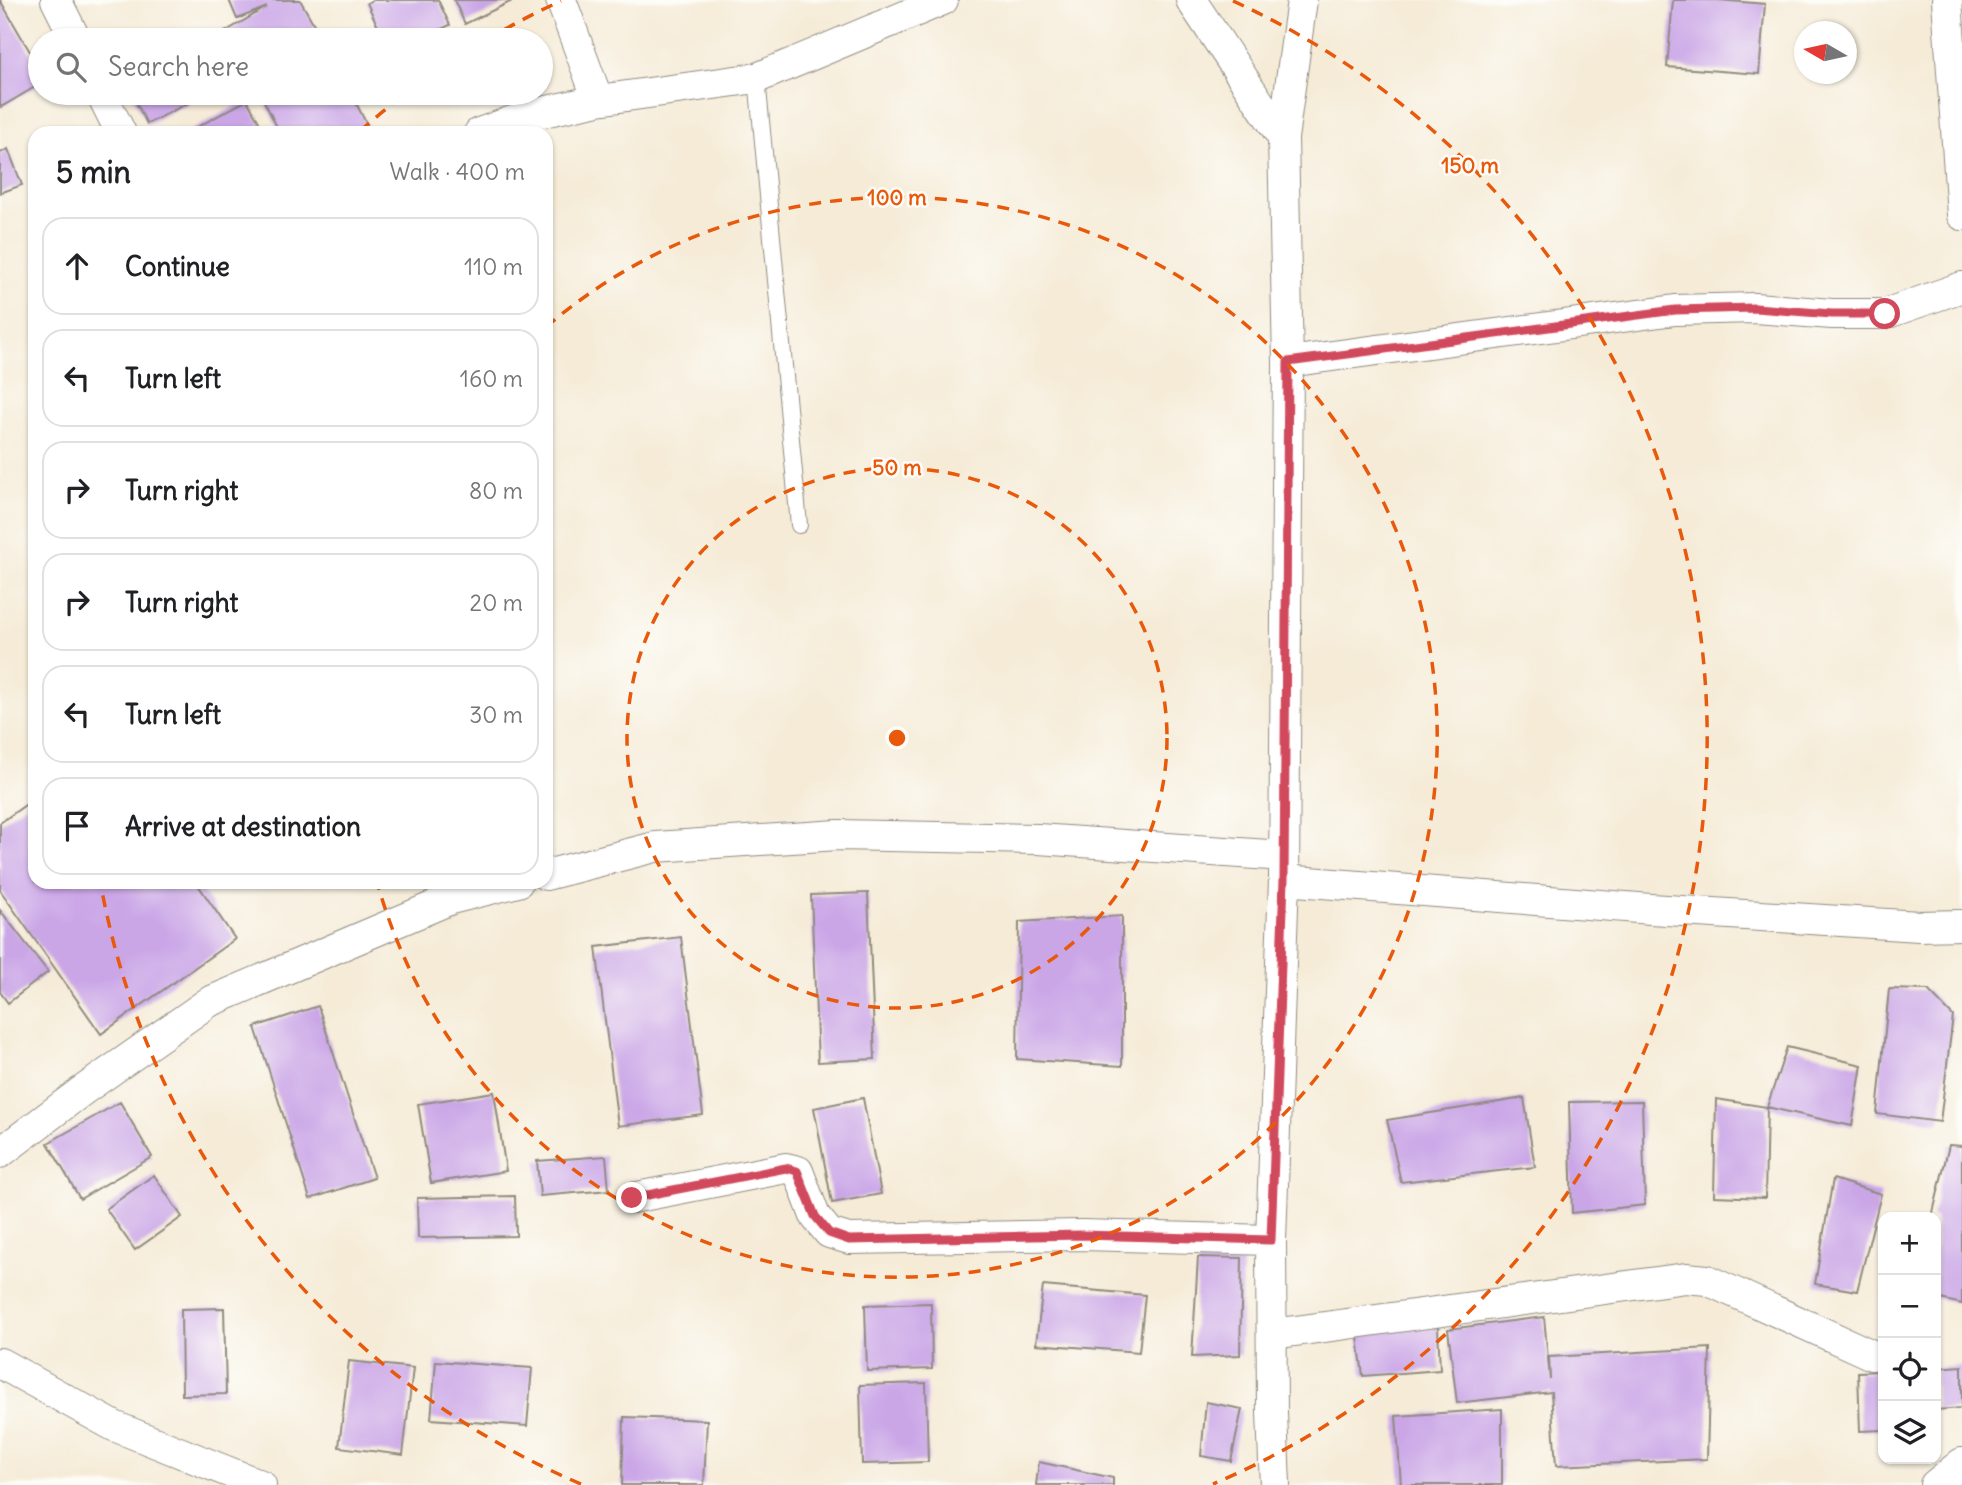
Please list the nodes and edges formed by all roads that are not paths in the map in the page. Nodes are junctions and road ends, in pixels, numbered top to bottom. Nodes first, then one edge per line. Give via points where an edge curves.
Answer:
1 (56, 0) edge
2 (561, 0) edge
3 (943, 0) edge
4 (1191, 0) edge
5 (1302, 0) edge
6 (1947, 0) edge
7 (70, 28) edge
8 (757, 78) junction
9 (598, 100) junction
10 (107, 105) edge
11 (118, 126) edge
12 (499, 126) edge
13 (1283, 138) junction
14 (1962, 215) edge
15 (1962, 287) edge
16 (1288, 362) junction
17 (799, 525) dead end
18 (1284, 868) junction
19 (553, 873) edge
20 (492, 889) edge
21 (1962, 925) edge
22 (0, 1153) edge
23 (632, 1198) dead end
24 (1271, 1240) junction
25 (1273, 1334) junction
26 (1872, 1355) dead end
27 (0, 1363) edge
28 (1962, 1463) edge
29 (261, 1485) edge
30 (1275, 1485) edge
31 (1935, 1485) edge

1 - 7 street
2 - 9 street
3 - 8 street
4 - 13 street
5 - 13 street
6 - 14 street
8 - 9 street
8 - 17 lane
9 - 12 street
10 - 11 street
13 - 16 street
15 - 16 street via 1885,314 1755,308 1675,310
16 - 18 street
18 - 19 street via 1038,839 838,835 655,847
18 - 21 street via 1650,909
18 - 24 street
20 - 22 street via 451,900 209,1002
23 - 24 street via 786,1168 797,1171 815,1216 829,1233 849,1240 1082,1235
24 - 25 street
25 - 26 street via 1686,1278 1707,1280
25 - 30 street
27 - 29 street via 114,1426
28 - 31 street

